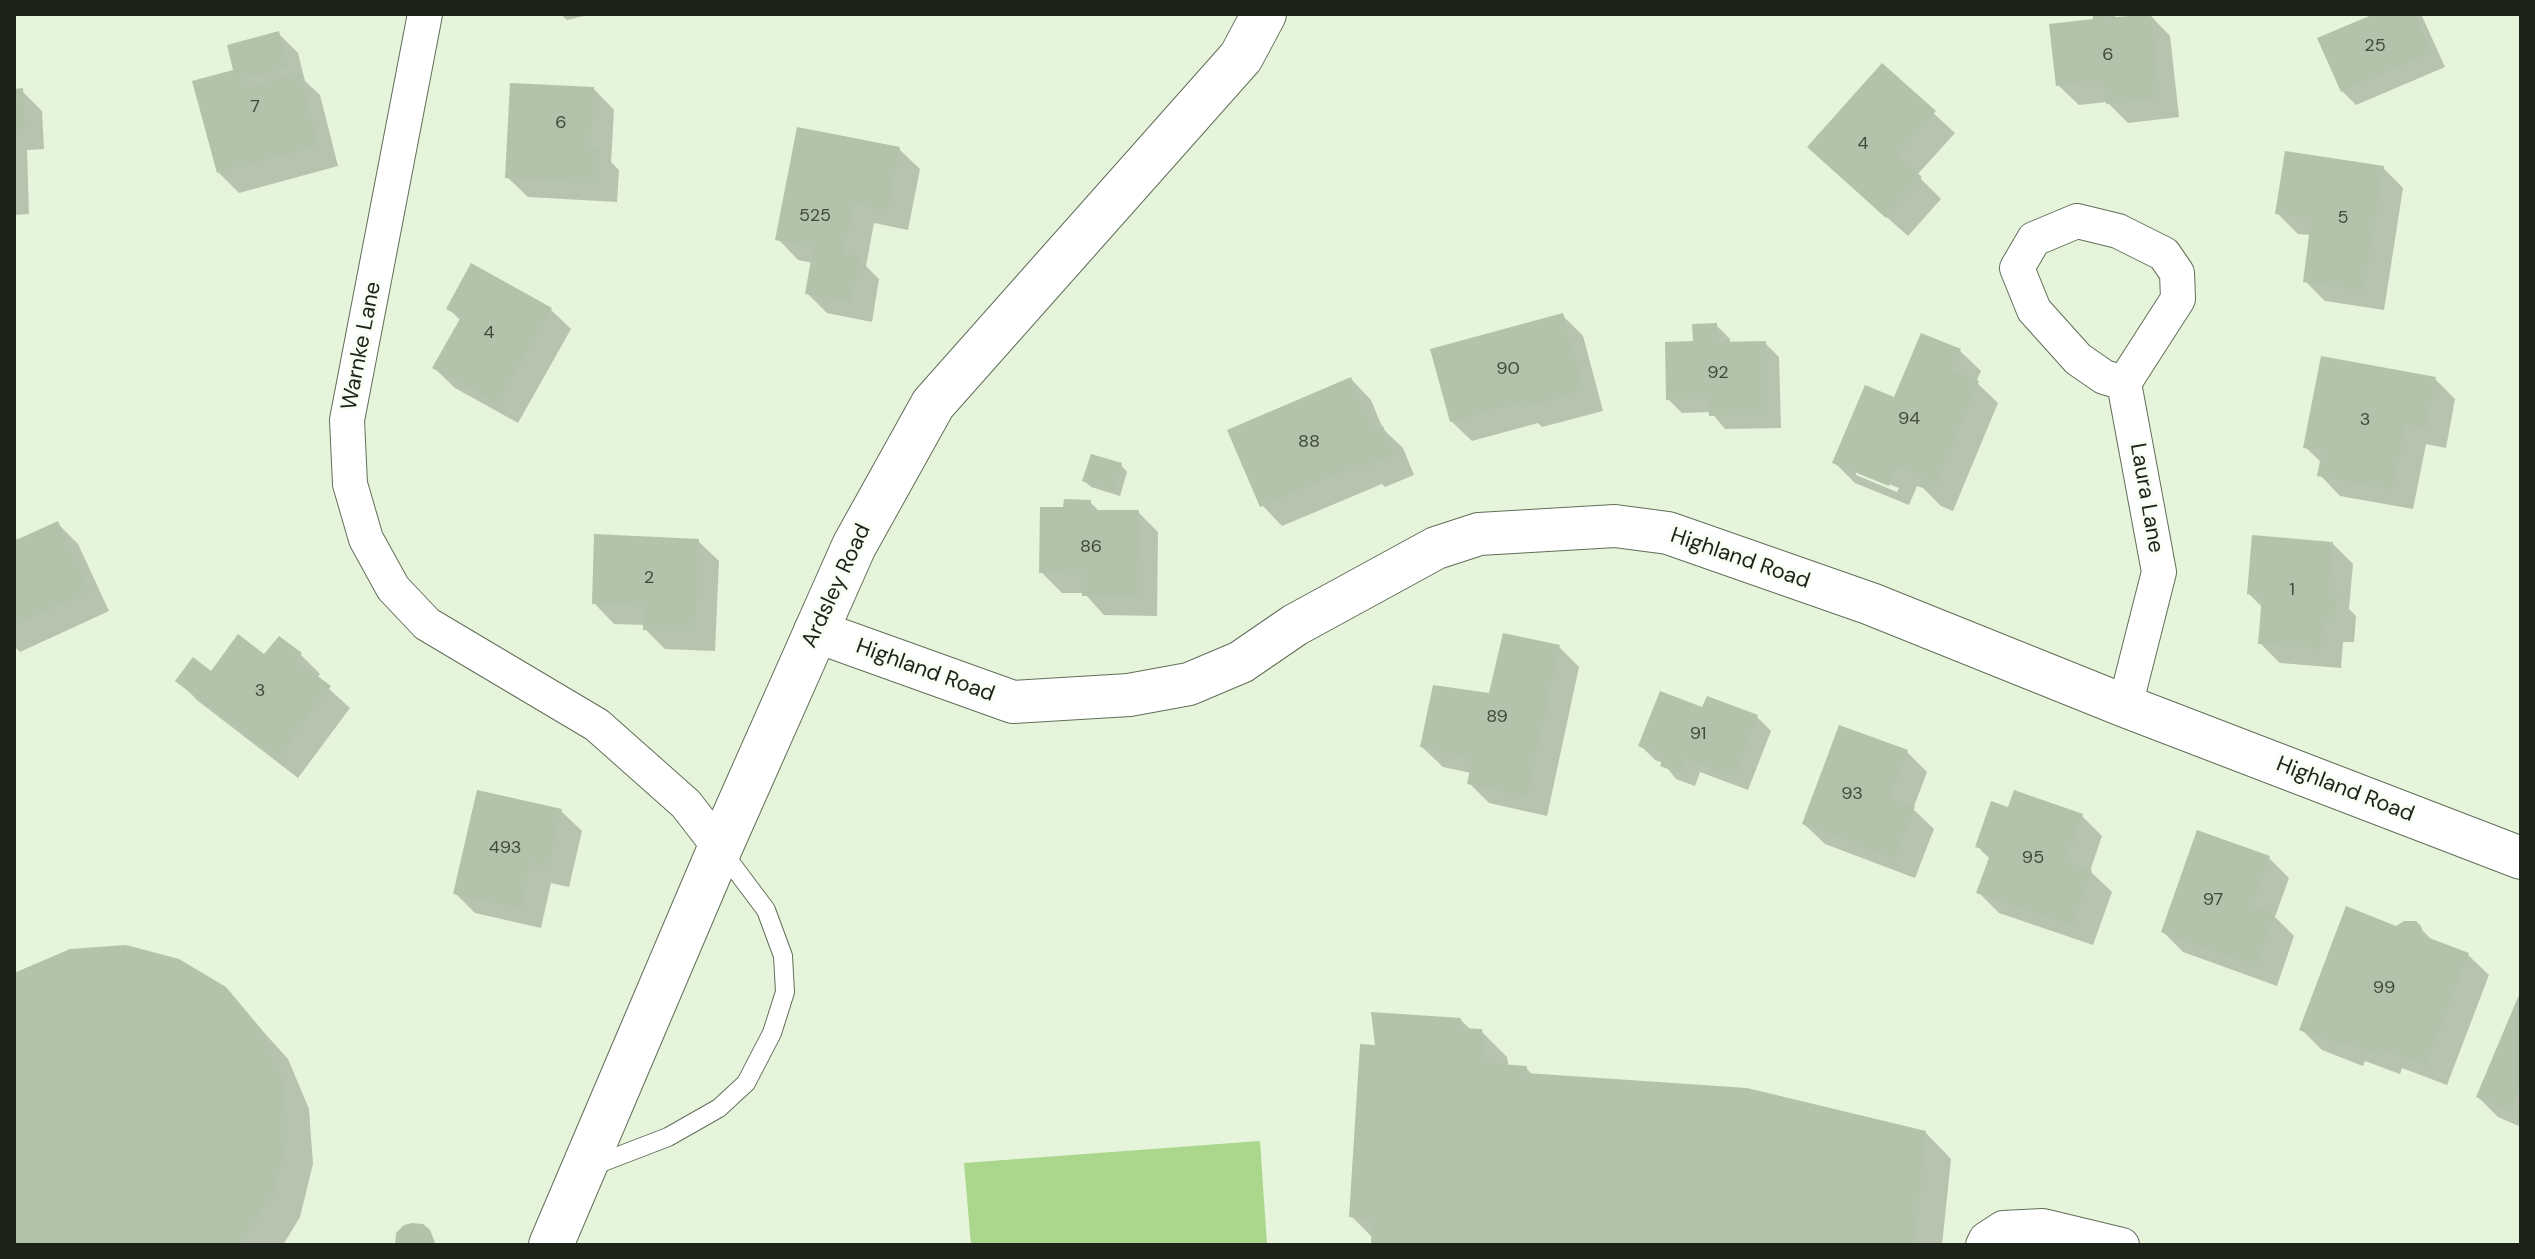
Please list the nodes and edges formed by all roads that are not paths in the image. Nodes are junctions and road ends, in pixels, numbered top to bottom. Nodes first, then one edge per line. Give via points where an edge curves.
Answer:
1 (425, 14) edge
2 (1264, 14) edge
3 (2124, 383) junction
4 (815, 631) junction
5 (2125, 706) junction
6 (720, 848) junction
7 (2521, 858) edge
8 (584, 1170) junction
9 (551, 1245) edge
10 (1983, 1245) edge
11 (2122, 1245) edge

1 - 6 street, Warnke Lane via 347,420 350,484 366,539 393,588 427,624 597,725 686,804
2 - 4 main road, Ardsley Road via 1241,57 933,404 854,546
3 - 3 street via 2078,359 2034,310 2017,268 2034,239 2077,221 2118,231 2164,254 2177,273 2178,299
3 - 5 street, Laura Lane via 2159,572
4 - 5 street, Highland Road via 1013,702 1129,695 1189,684 1241,662 1295,625 1436,548 1479,534 1615,526 1668,533 1856,599
4 - 6 main road, Ardsley Road
5 - 7 street, Highland Road
6 - 8 main road, Ardsley Road
6 - 8 lane via 766,910 783,956 785,992 772,1033 746,1083 719,1108 668,1137
8 - 9 main road, Ardsley Road
10 - 11 street via 2003,1228 2043,1226

